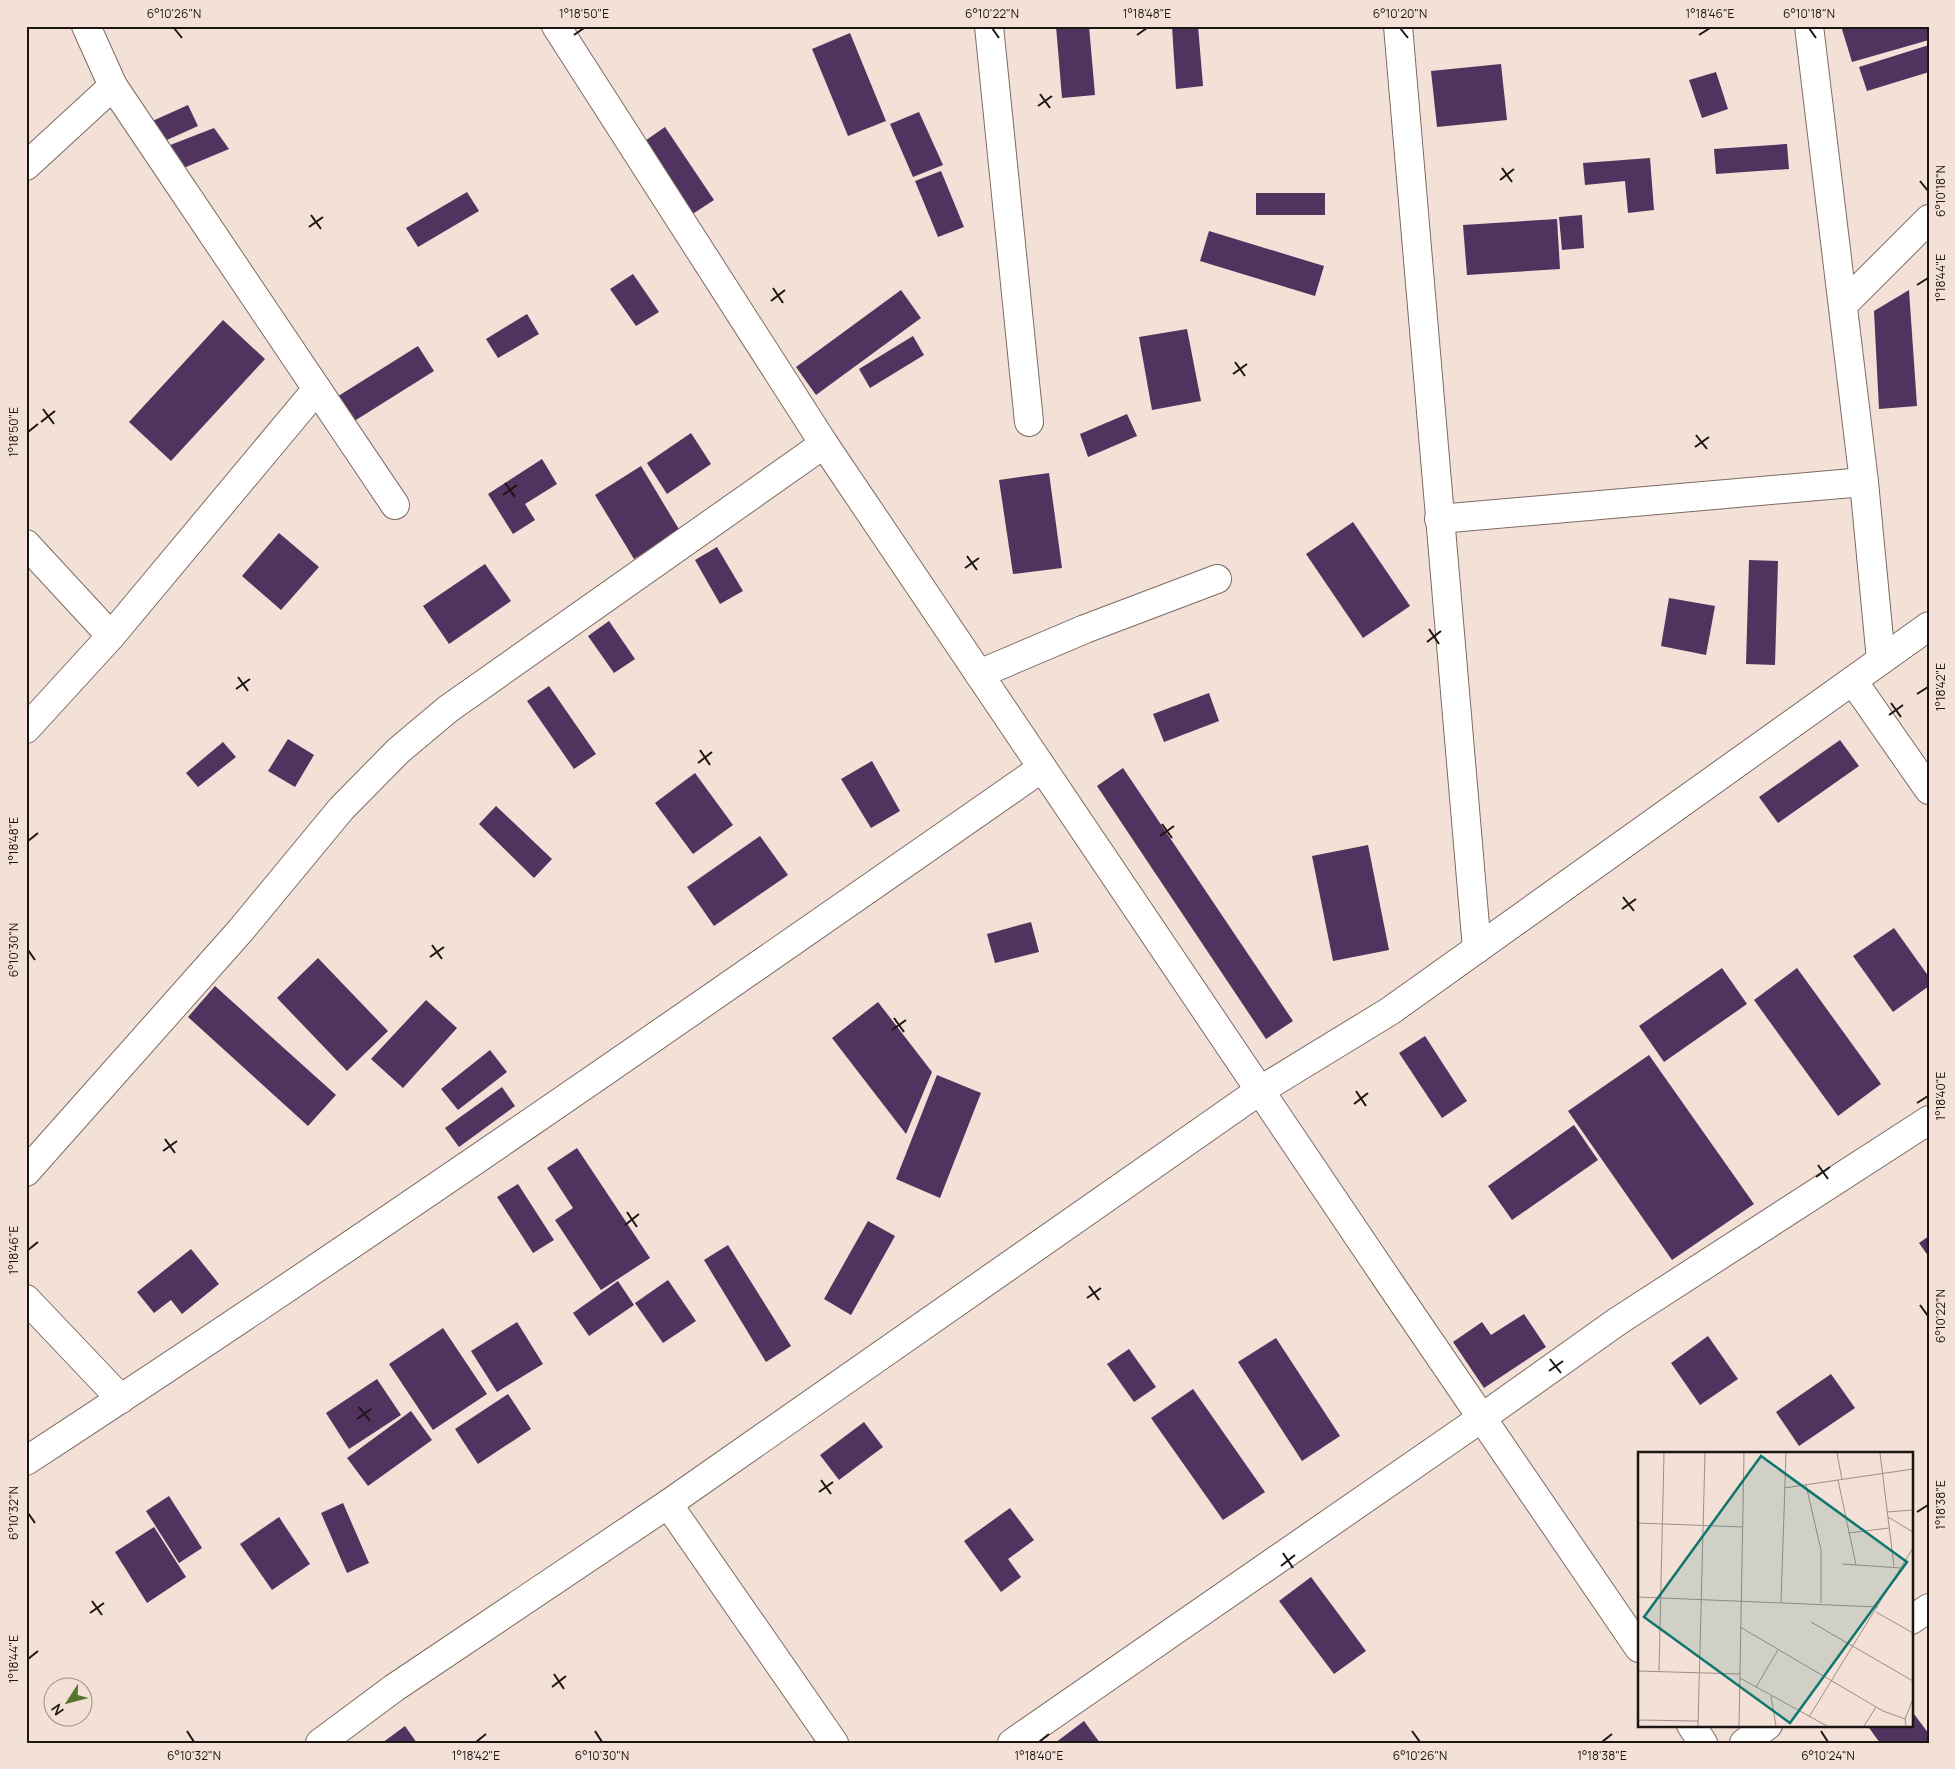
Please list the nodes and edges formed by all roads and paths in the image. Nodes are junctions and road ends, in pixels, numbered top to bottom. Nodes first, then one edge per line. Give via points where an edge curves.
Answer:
1 (86, 26) edge
2 (556, 26) edge
3 (988, 26) edge
4 (1398, 26) edge
5 (1809, 26) edge
6 (113, 86) junction
7 (26, 166) edge
8 (1929, 220) edge
9 (1843, 305) junction
10 (317, 388) junction
11 (1029, 422) dead end
12 (824, 444) junction
13 (1864, 482) junction
14 (395, 504) dead end
15 (1439, 518) junction
16 (26, 544) edge
17 (1217, 579) dead end
18 (1929, 626) edge
19 (111, 636) junction
20 (1881, 660) junction
21 (979, 674) junction
22 (1853, 682) junction
23 (26, 729) edge
24 (1042, 768) junction
25 (1929, 790) edge
26 (1477, 949) junction
27 (1259, 1091) junction
28 (1929, 1120) edge
29 (26, 1172) edge
30 (26, 1299) edge
31 (121, 1399) junction
32 (1483, 1417) junction
33 (26, 1461) edge
34 (668, 1504) junction
35 (1929, 1608) edge
36 (1912, 1619) edge
37 (1638, 1647) edge
38 (1692, 1726) edge
39 (1767, 1726) edge
40 (320, 1743) edge
41 (834, 1743) edge
42 (1012, 1743) edge
43 (1702, 1743) edge
44 (1744, 1743) edge

1 - 6 street
2 - 12 street
3 - 11 street
4 - 15 street
5 - 9 street
6 - 7 street
6 - 10 street
8 - 9 street
9 - 13 street
10 - 14 street
10 - 19 street
12 - 21 street
12 - 29 street via 448,709 398,751 341,809 241,930
13 - 15 street
13 - 20 street
15 - 26 street
16 - 19 street
17 - 21 street via 1085,628
18 - 20 street
19 - 23 street
20 - 22 street
21 - 24 street
22 - 25 street
22 - 26 street
24 - 27 street
24 - 31 street via 646,1044
26 - 27 street via 1390,1011
27 - 32 street
27 - 34 street
28 - 32 street via 1618,1321
30 - 31 street
31 - 33 street
32 - 37 street
32 - 42 street
34 - 40 street via 402,1683
34 - 41 street
35 - 36 street
38 - 43 street
39 - 44 street

